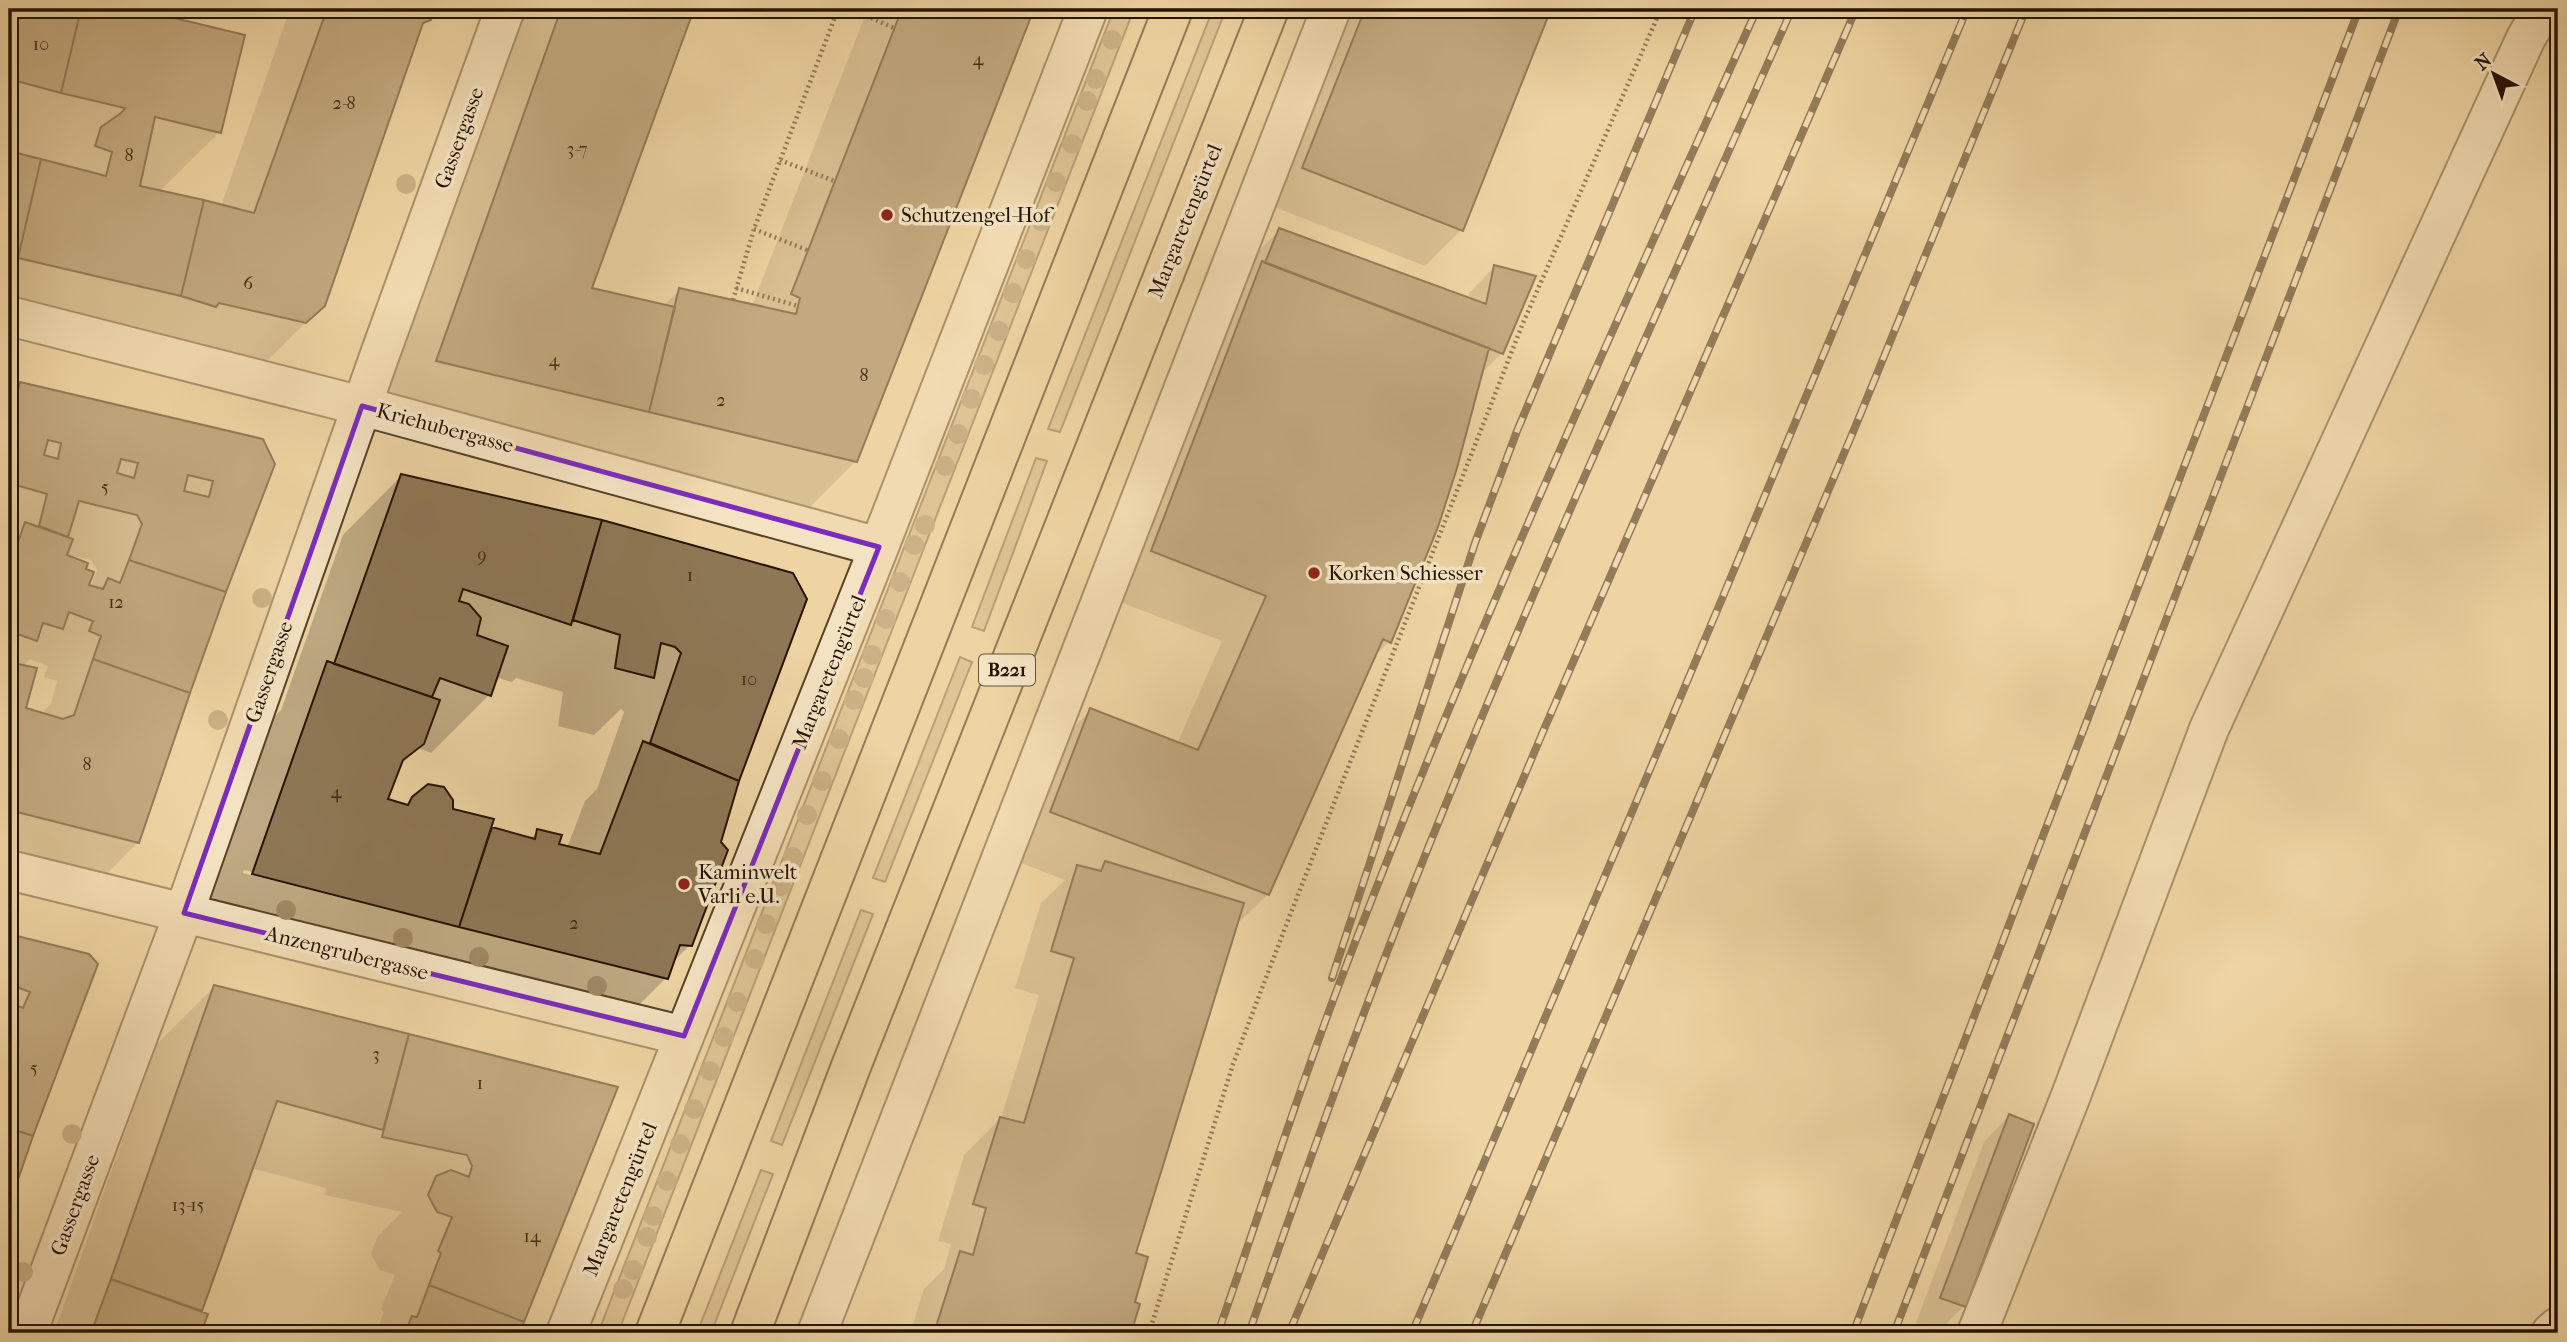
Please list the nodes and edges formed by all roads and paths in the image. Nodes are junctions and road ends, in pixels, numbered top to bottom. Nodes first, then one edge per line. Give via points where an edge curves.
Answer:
1 (505, 9) edge
2 (838, 9) edge
3 (851, 9) edge
4 (1088, 9) edge
5 (1173, 9) edge
6 (1269, 9) edge
7 (1331, 9) edge
8 (1661, 9) edge
9 (2543, 9) edge
10 (894, 28) dead end
11 (780, 160) junction
12 (834, 181) dead end
13 (754, 229) junction
14 (807, 250) dead end
15 (736, 288) junction
16 (733, 300) dead end
17 (798, 306) dead end
18 (9, 316) edge
19 (362, 406) junction
20 (879, 547) junction
21 (9, 870) edge
22 (184, 913) junction
23 (684, 1036) junction
24 (2558, 1327) edge
25 (27, 1333) edge
26 (566, 1333) edge
27 (654, 1333) edge
28 (750, 1333) edge
29 (817, 1333) edge
30 (1149, 1333) edge
31 (1977, 1333) edge
32 (2550, 1333) edge

1 - 19 street, Gassergasse
2 - 11 path
3 - 10 path
4 - 20 street, Margaretengürtel
5 - 27 main road
6 - 28 main road, Margaretengürtel / B221
7 - 29 street
8 - 30 path via 1523,323 1292,910 1233,1064
9 - 31 street via 2209,729
11 - 12 path
11 - 13 path
13 - 14 path
13 - 15 path
15 - 16 path
15 - 17 path
18 - 19 street, Kriehubergasse
19 - 20 street, Kriehubergasse
19 - 22 street, Gassergasse
20 - 23 street, Margaretengürtel
21 - 22 street, Anzengrubergasse
22 - 23 street, Anzengrubergasse
22 - 25 street, Gassergasse
23 - 26 street, Margaretengürtel
24 - 32 street

